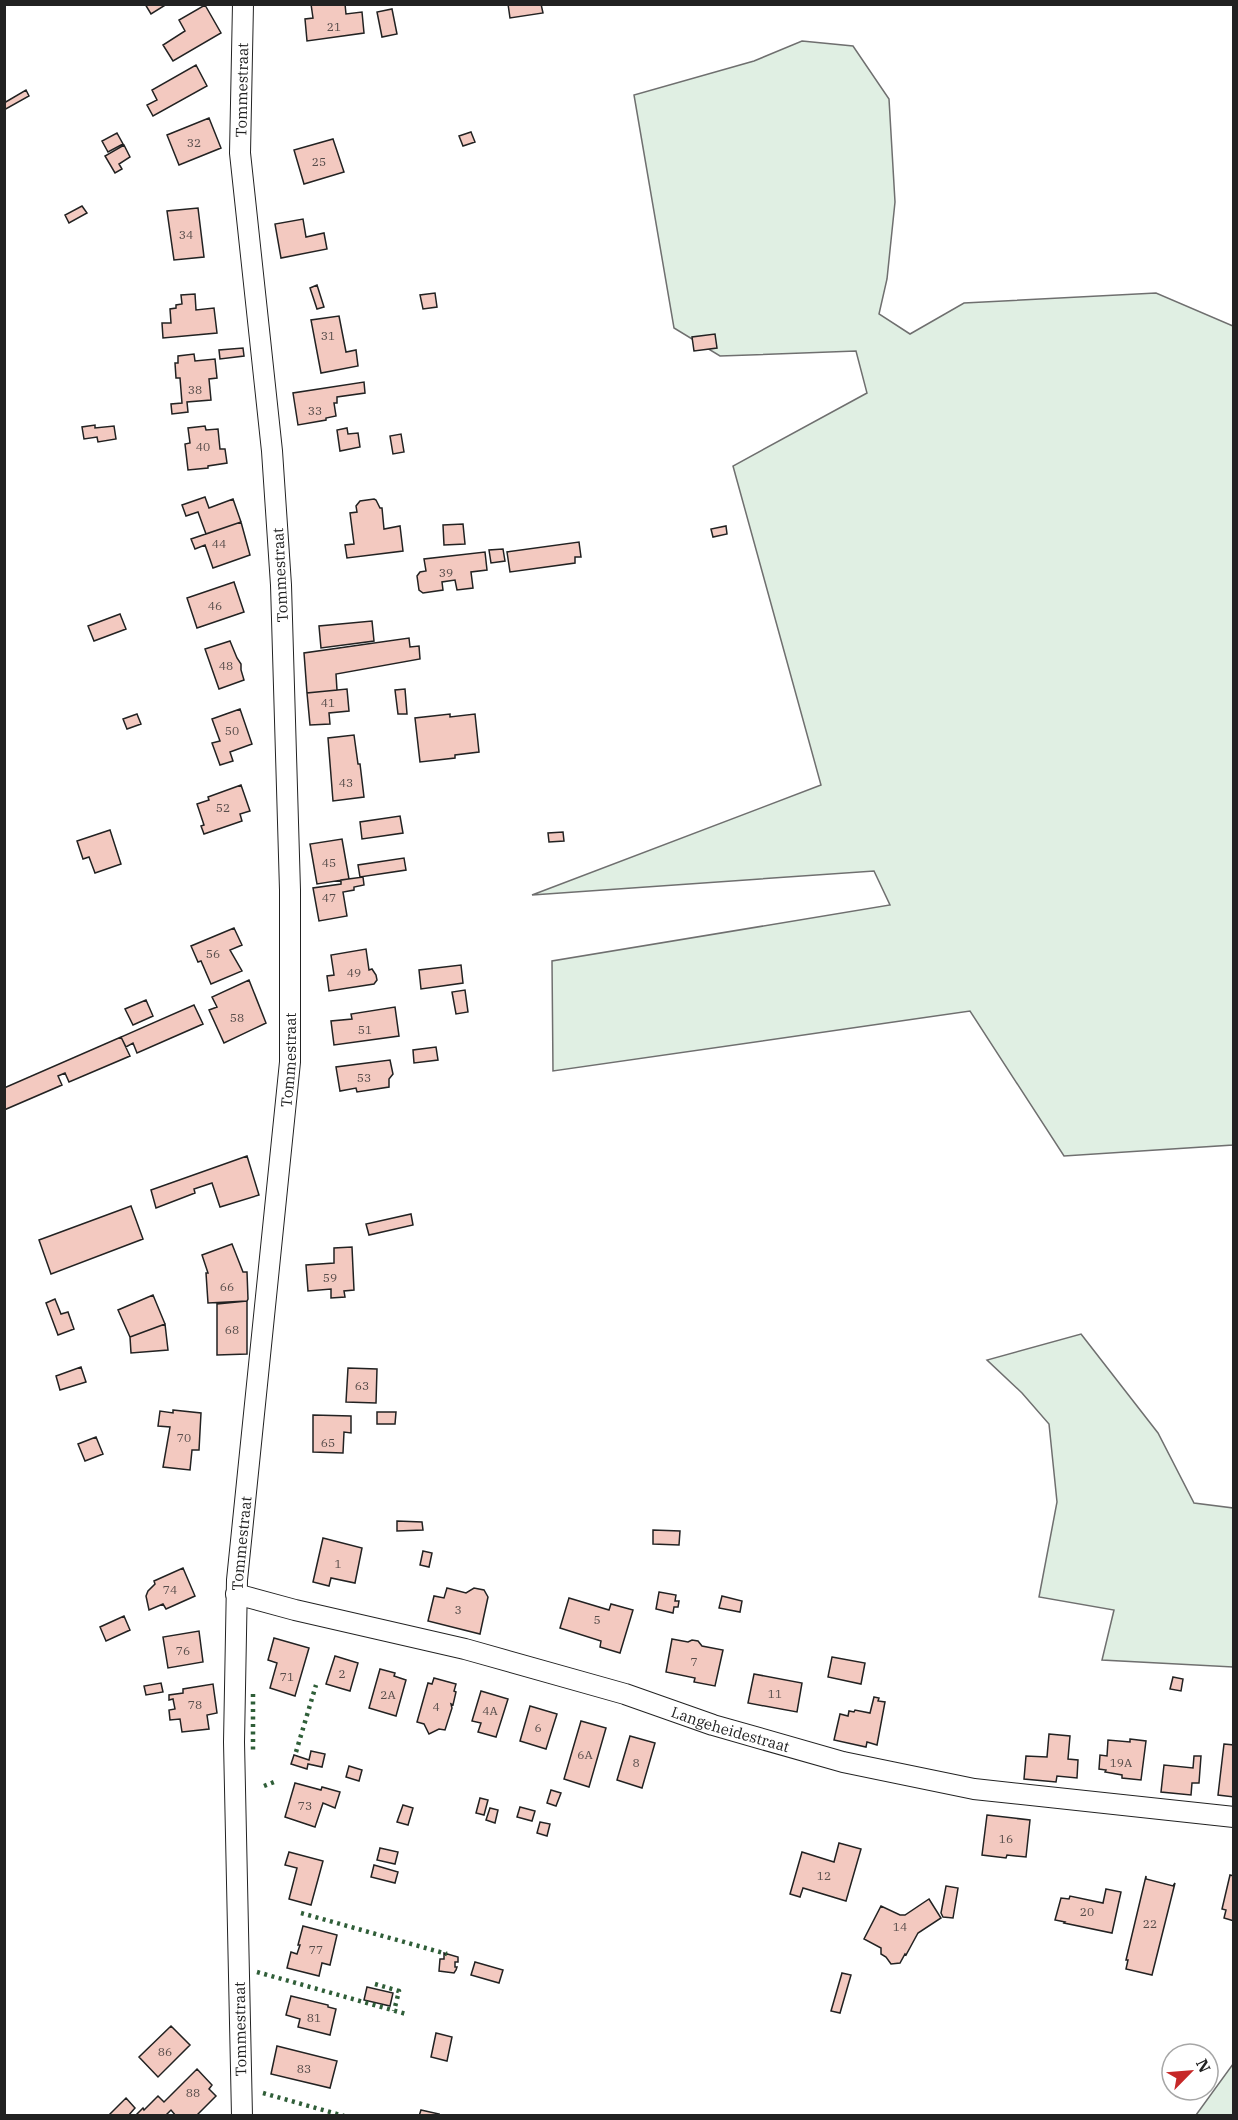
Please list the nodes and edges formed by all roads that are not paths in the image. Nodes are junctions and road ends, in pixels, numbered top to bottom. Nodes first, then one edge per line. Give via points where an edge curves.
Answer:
1 (243, 4) edge
2 (236, 1594) junction
3 (1233, 1817) edge
4 (242, 2115) edge

1 - 2 street, Tommestraat via 240,153 272,451 281,585 291,890 290,1062
2 - 3 street, Langeheidestraat via 476,1652 843,1762 974,1789
2 - 4 street, Tommestraat via 234,1742

